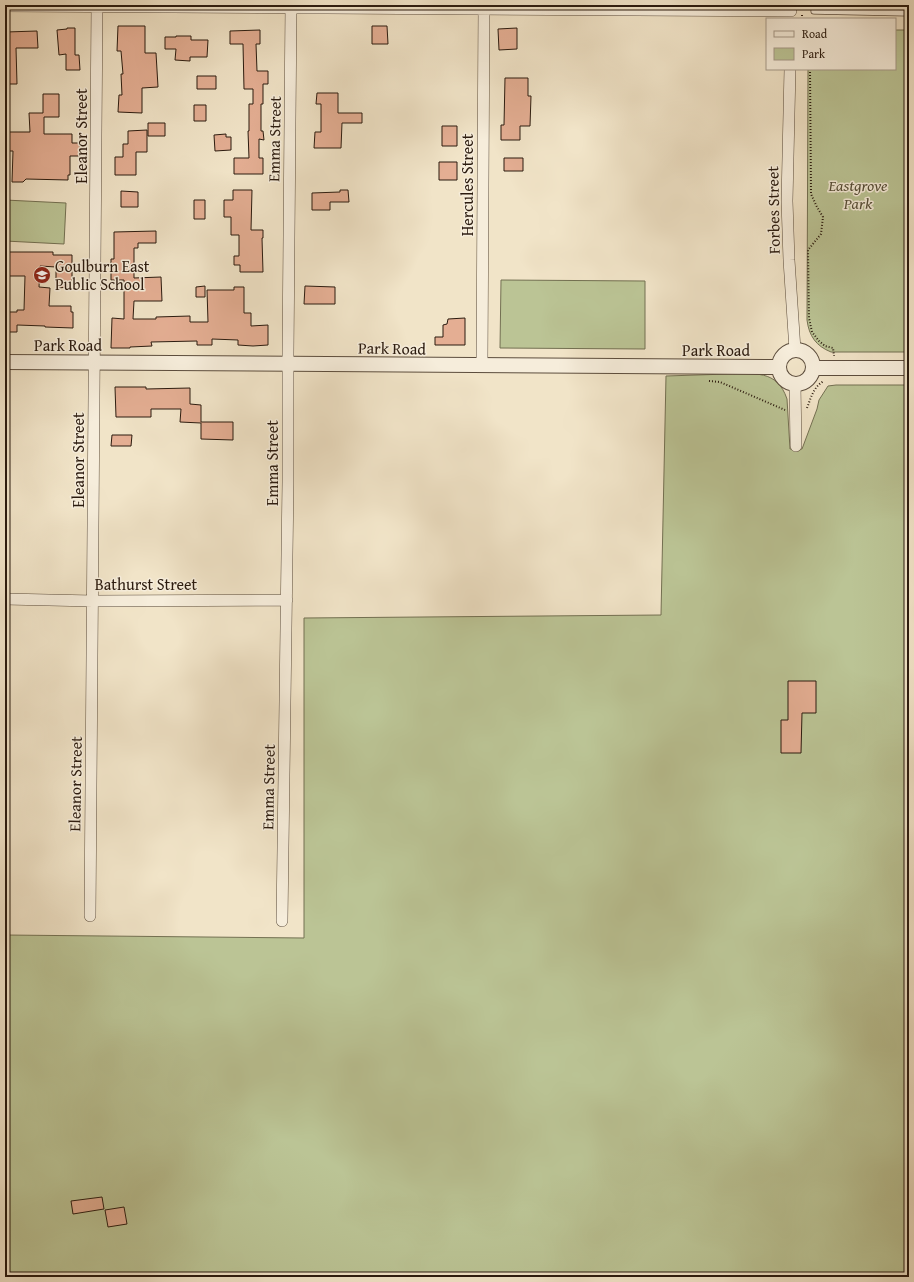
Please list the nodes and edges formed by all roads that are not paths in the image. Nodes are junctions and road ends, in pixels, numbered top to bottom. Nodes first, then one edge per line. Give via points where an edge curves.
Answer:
1 (5, 6) edge
2 (97, 6) edge
3 (291, 6) edge
4 (484, 7) edge
5 (814, 11) dead end
6 (791, 12) edge
7 (909, 13) edge
8 (790, 70) edge
9 (795, 350) junction
10 (5, 362) edge
11 (95, 362) junction
12 (288, 364) junction
13 (482, 366) junction
14 (778, 367) junction
15 (813, 368) junction
16 (909, 368) edge
17 (795, 384) junction
18 (796, 446) dead end
19 (5, 599) edge
20 (287, 600) junction
21 (93, 601) junction
22 (90, 916) dead end
23 (282, 921) dead end

1 - 2 street
2 - 3 street
2 - 11 street, Eleanor Street
3 - 4 street
3 - 12 street, Emma Street
4 - 6 street
4 - 13 street, Hercules Street
5 - 7 lane
8 - 9 street, Forbes Street via 789,260
9 - 14 street via 784,354
9 - 15 street via 808,355
10 - 11 street, Park Road
11 - 12 street, Park Road
11 - 21 street, Eleanor Street
12 - 13 street, Park Road
12 - 20 street, Emma Street
13 - 14 street, Park Road
14 - 17 street via 784,380
15 - 16 street via 831,374
15 - 17 street via 808,379
17 - 18 street
19 - 21 street, Bathurst Street
20 - 21 street, Bathurst Street
20 - 23 street, Emma Street
21 - 22 street, Eleanor Street

